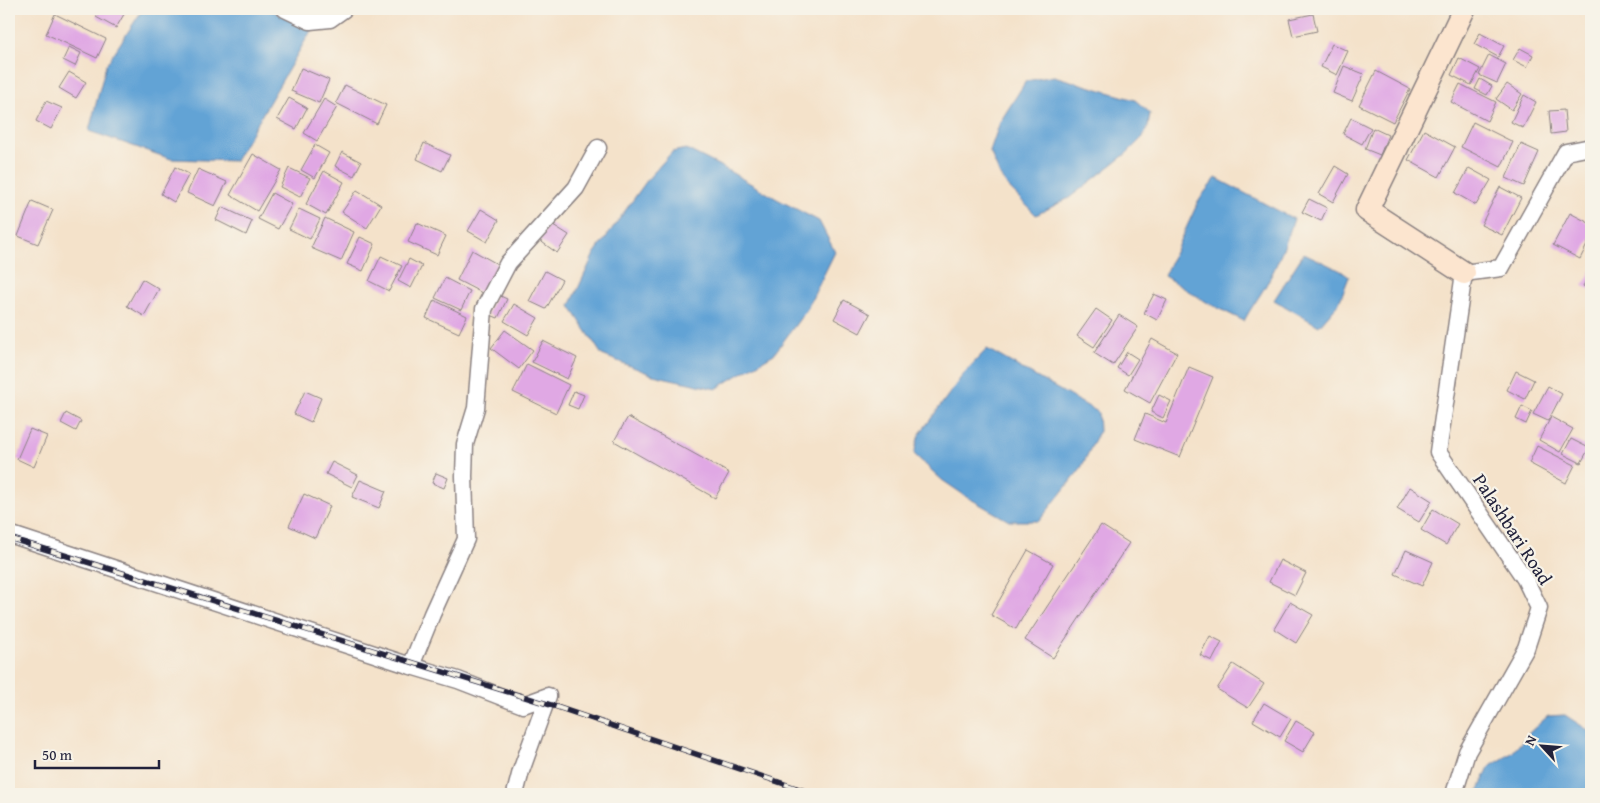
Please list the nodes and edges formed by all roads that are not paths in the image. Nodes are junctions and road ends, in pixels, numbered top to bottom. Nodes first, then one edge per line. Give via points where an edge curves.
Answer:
1 (285, 9) edge
2 (344, 9) edge
3 (1464, 9) edge
4 (1591, 147) edge
5 (598, 148) dead end
6 (1464, 274) junction
7 (9, 534) edge
8 (411, 666) junction
9 (515, 794) edge
10 (1454, 794) edge

1 - 2 street via 310,21 330,19
3 - 6 street via 1367,210
4 - 6 street via 1566,152 1501,268
5 - 8 street via 576,188 508,263 484,309 476,408 465,444 466,539
6 - 10 street, Palashbari Road via 1438,452 1525,579 1539,608 1526,648 1467,752
7 - 8 street
8 - 9 street via 465,682 523,705 548,696

